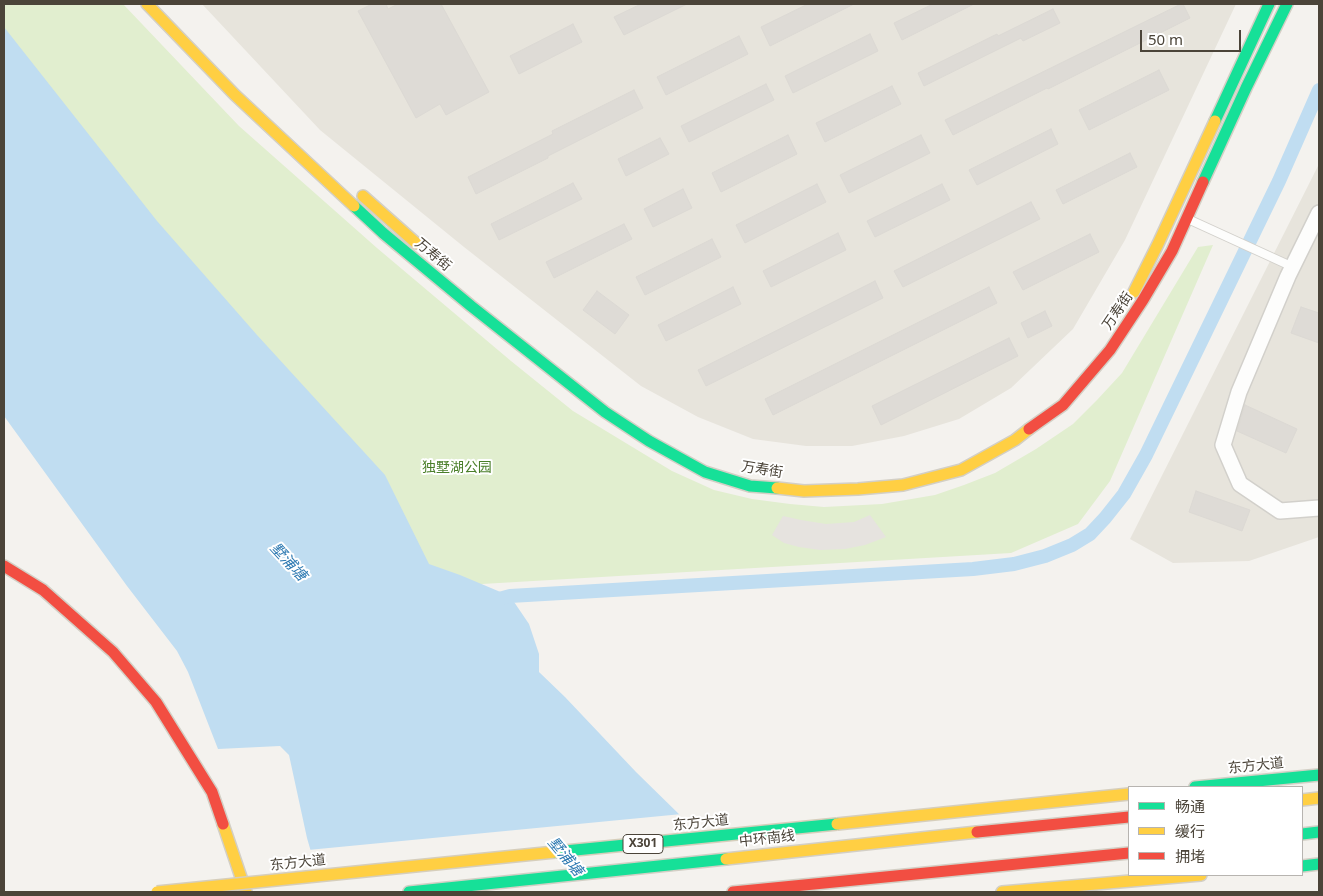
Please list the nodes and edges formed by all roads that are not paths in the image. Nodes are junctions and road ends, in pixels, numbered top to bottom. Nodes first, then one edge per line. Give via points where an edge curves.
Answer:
1 (146, 4) edge
2 (162, 4) edge
3 (1269, 4) edge
4 (1287, 4) edge
5 (195, 38) dead end
6 (352, 185) dead end
7 (1319, 213) edge
8 (1187, 218) junction
9 (424, 251) dead end
10 (1293, 267) junction
11 (454, 277) dead end
12 (505, 318) dead end
13 (549, 353) dead end
14 (1072, 377) dead end
15 (1027, 417) dead end
16 (1013, 428) dead end
17 (663, 436) dead end
18 (943, 463) dead end
19 (823, 479) dead end
20 (1319, 508) edge
21 (4, 566) edge
22 (1319, 774) edge
23 (1205, 786) edge
24 (1128, 794) edge
25 (1319, 798) edge
26 (1303, 800) edge
27 (1128, 817) edge
28 (1319, 832) edge
29 (1303, 834) edge
30 (1128, 852) edge
31 (1319, 864) edge
32 (1303, 866) edge
33 (1188, 876) edge
34 (157, 892) edge
35 (246, 892) edge
36 (409, 892) edge
37 (733, 892) edge
38 (1002, 892) edge

1 - 8 main road, 万寿街 via 236,95 383,233 478,312 605,412 649,441 705,472 750,486 804,491 903,485 961,470 1015,440 1063,405 1110,350 1172,251
2 - 5 main road
3 - 14 main road, 万寿街 via 1130,301 1091,360
4 - 8 main road, 万寿街
6 - 9 main road, 万寿街
7 - 10 street
8 - 10 lane
10 - 20 street via 1240,392 1223,445 1240,484 1280,511
11 - 12 main road, 万寿街
13 - 17 main road via 608,401
15 - 16 main road
18 - 19 main road via 900,477
21 - 35 main road via 43,590 113,652 156,702 212,792
22 - 23 main road, 东方大道
24 - 34 main road, 东方大道 / X301, bridge
25 - 26 main road
27 - 36 main road, 中环南线
28 - 29 main road
30 - 37 main road
31 - 32 main road
33 - 38 main road

